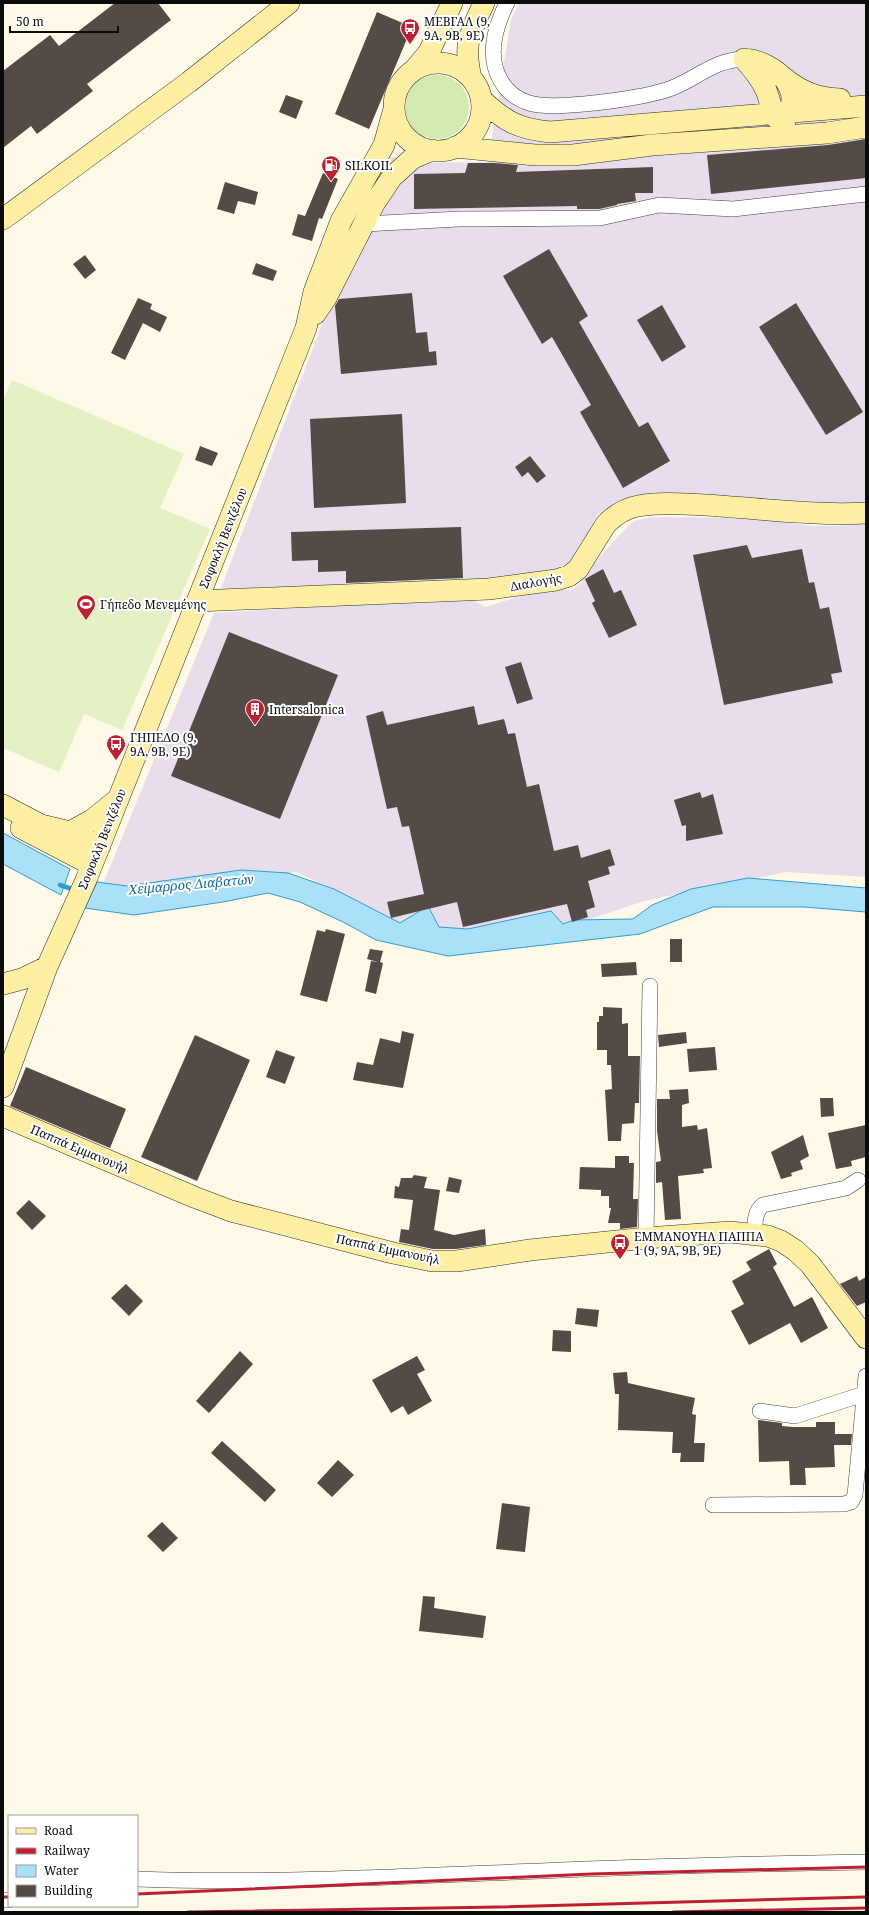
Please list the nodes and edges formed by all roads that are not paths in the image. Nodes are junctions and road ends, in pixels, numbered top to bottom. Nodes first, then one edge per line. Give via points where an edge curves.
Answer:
1 (289, 3) edge
2 (452, 3) edge
3 (484, 3) edge
4 (507, 3) edge
5 (744, 59) junction
6 (416, 69) junction
7 (783, 77) junction
8 (471, 78) junction
9 (766, 89) junction
10 (481, 99) junction
11 (866, 105) edge
12 (394, 109) junction
13 (742, 115) junction
14 (785, 121) junction
15 (866, 127) edge
16 (456, 147) junction
17 (432, 150) junction
18 (866, 194) edge
19 (3, 219) edge
20 (364, 224) junction
21 (306, 328) junction
22 (866, 513) edge
23 (197, 601) junction
24 (118, 799) junction
25 (3, 805) edge
26 (3, 818) edge
27 (70, 832) junction
28 (100, 846) junction
29 (89, 873) junction
30 (47, 967) junction
31 (3, 984) edge
32 (650, 986) dead end
33 (3, 1087) edge
34 (3, 1116) edge
35 (858, 1180) dead end
36 (755, 1234) junction
37 (646, 1238) junction
38 (866, 1338) edge
39 (866, 1376) edge
40 (864, 1394) junction
41 (760, 1411) dead end
42 (713, 1505) dead end
43 (866, 1862) edge
44 (138, 1879) edge

1 - 19 street via 190,82
2 - 6 street via 429,52
3 - 8 street via 466,53
4 - 5 street via 494,36 495,65 505,88 515,97 528,103 560,106 655,94 686,82 718,63 730,59
5 - 7 street via 752,59 768,66
5 - 9 street
6 - 8 street via 430,64 445,63 459,68
6 - 12 street via 398,88
7 - 11 street via 793,85 822,98
7 - 14 street via 792,92
8 - 10 street
9 - 13 street via 761,101
9 - 14 street
10 - 13 street via 498,116 532,130 550,132
10 - 16 street via 480,121 473,134
11 - 14 street
12 - 17 street via 397,124 406,136 418,146
12 - 21 street, Σοφοκλή Βενιζέλου via 384,144 341,221 314,292
13 - 14 street
14 - 15 street via 827,133
14 - 16 street via 762,138 652,145 573,156
16 - 17 street
17 - 20 street via 413,158 392,177
18 - 20 street via 733,209 659,205 600,218 459,219
20 - 21 street via 326,298
21 - 23 street, Σοφοκλή Βενιζέλου
22 - 23 street, Διαλογής via 800,512 683,504 643,505 625,510 612,518 578,569 569,576 556,580 489,589
23 - 24 street, Σοφοκλή Βενιζέλου
24 - 27 street via 92,820
24 - 28 street, Σοφοκλή Βενιζέλου
25 - 27 street via 41,825
26 - 29 street
27 - 28 street
28 - 29 street, Σοφοκλή Βενιζέλου
29 - 30 street, Σοφοκλή Βενιζέλου
30 - 31 street via 22,979
30 - 33 street, Σοφοκλή Βενιζέλου
32 - 37 street
34 - 37 street, Παππά Εμμανουήλ via 231,1211 441,1262
35 - 36 street via 846,1188 763,1205 755,1221
36 - 37 street, Παππά Εμμανουήλ via 730,1232
36 - 38 street, Παππά Εμμανουήλ via 780,1240 810,1264
39 - 40 street
40 - 41 street via 795,1416
40 - 42 street via 856,1495 850,1502
43 - 44 street via 649,1866 345,1879

